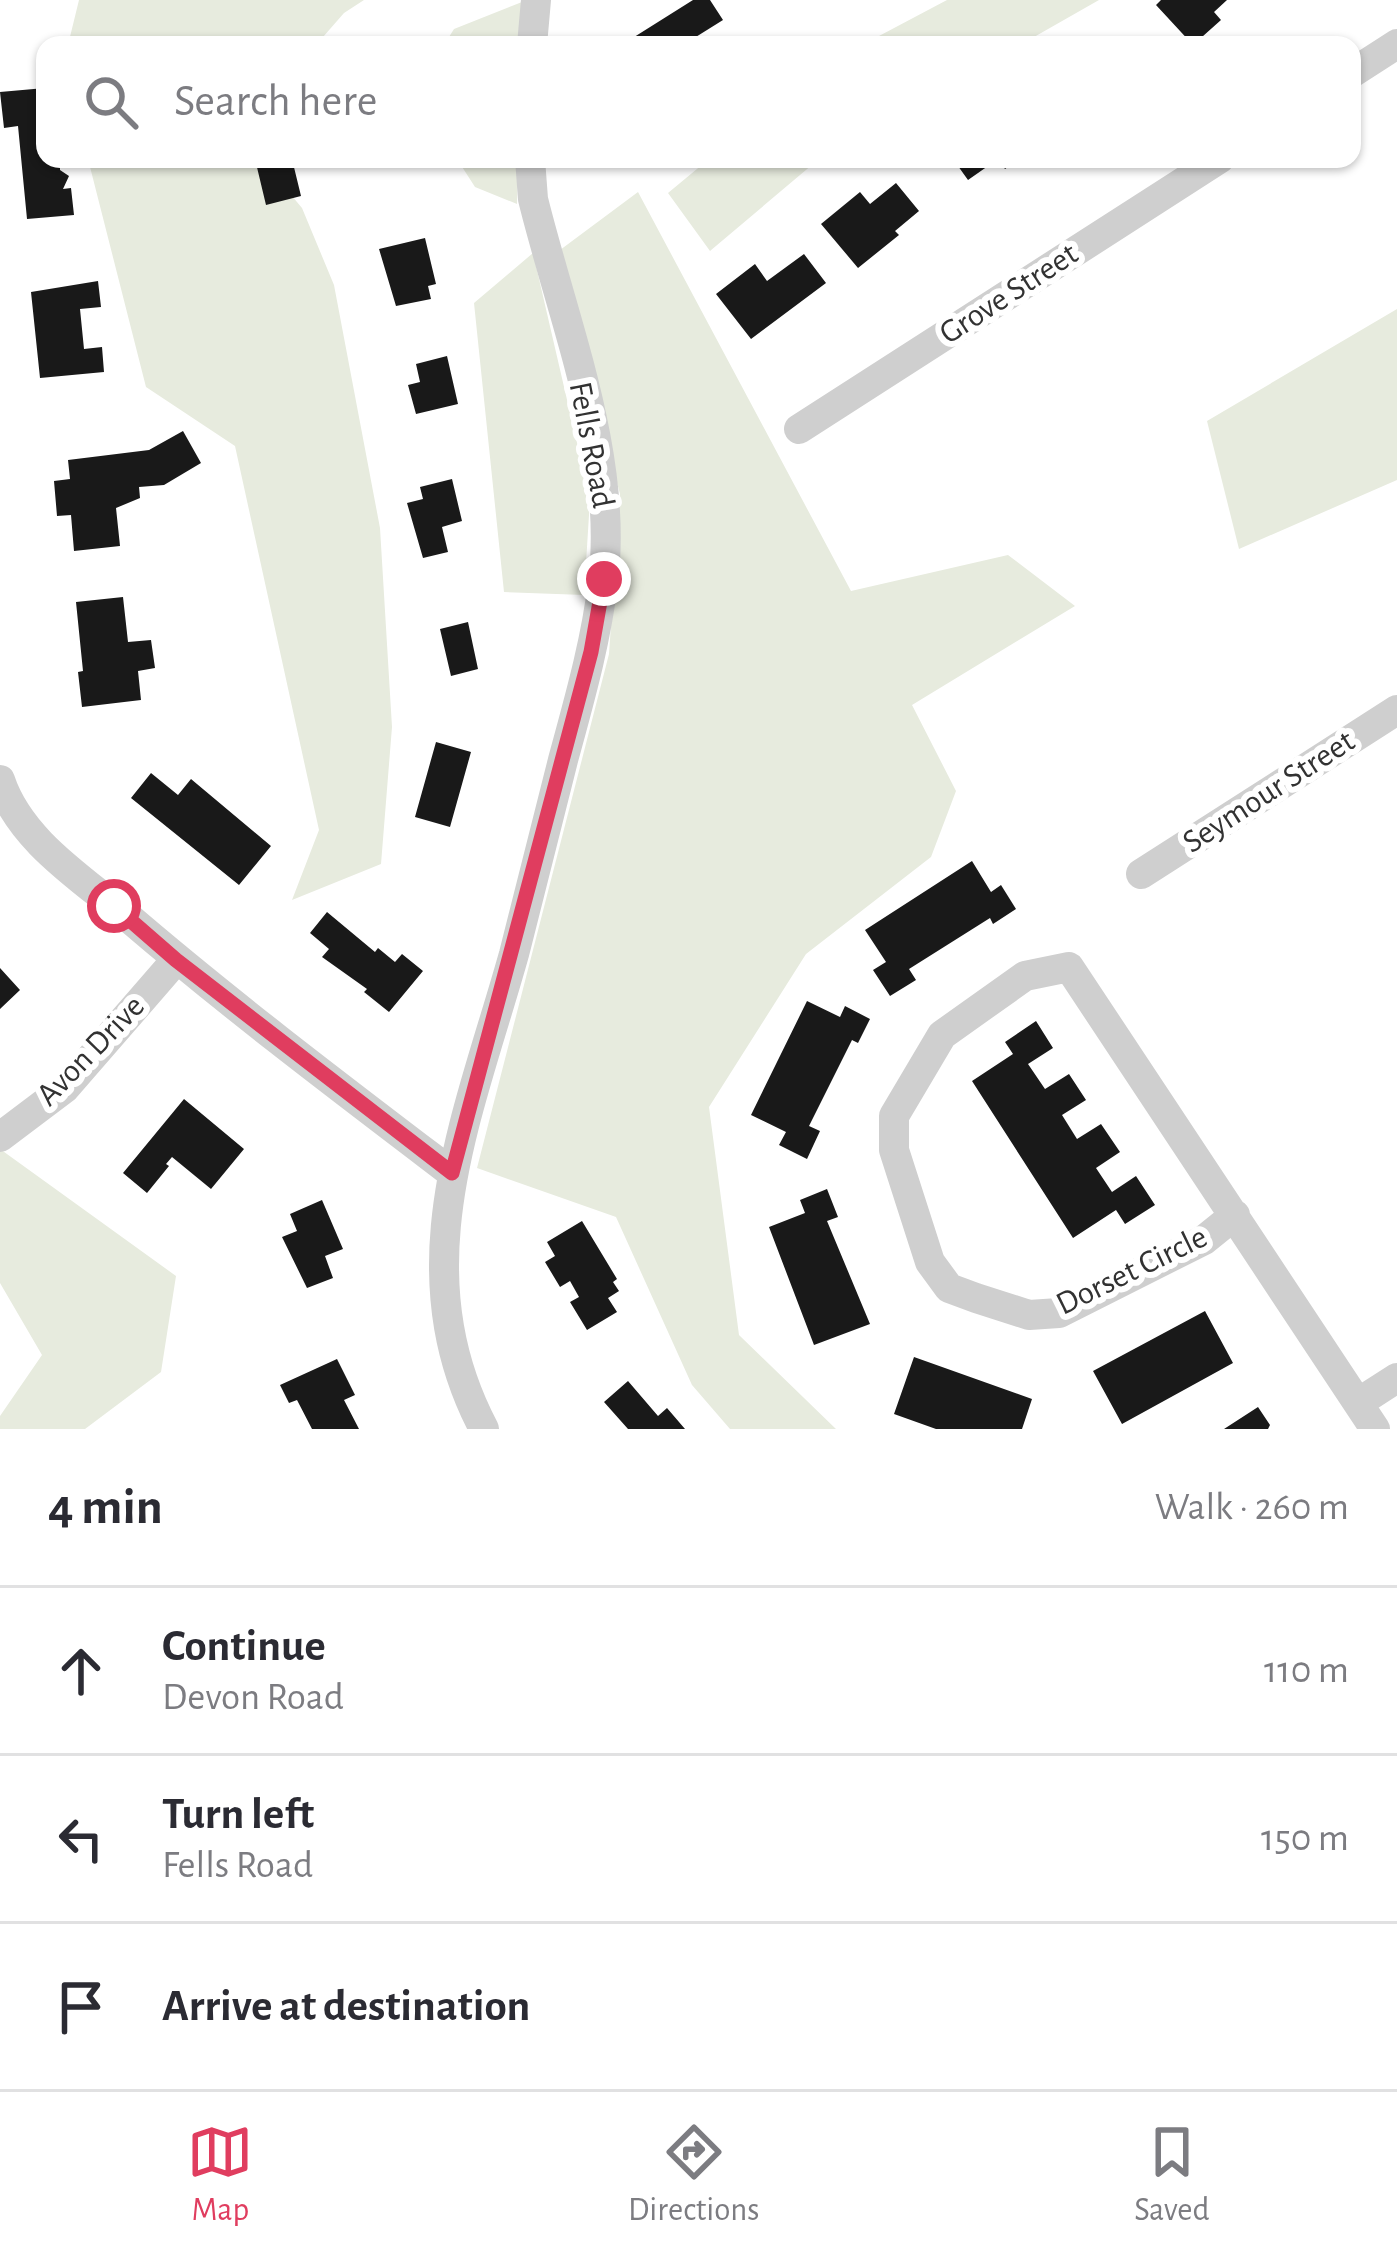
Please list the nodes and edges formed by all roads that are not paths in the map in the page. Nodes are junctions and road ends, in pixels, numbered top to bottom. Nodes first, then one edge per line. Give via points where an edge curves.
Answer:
1 (539, 2) edge
2 (533, 36) edge
3 (1397, 44) edge
4 (1361, 67) edge
5 (531, 168) edge
6 (1205, 168) edge
7 (800, 429) dead end
8 (1397, 710) edge
9 (0, 781) edge
10 (1141, 874) dead end
11 (176, 960) junction
12 (0, 1137) edge
13 (452, 1173) junction
14 (1235, 1215) junction
15 (1397, 1378) edge
16 (1367, 1416) edge
17 (484, 1429) edge

1 - 2 street
3 - 4 street
5 - 13 street, Fells Road via 596,436 607,502 604,579
6 - 7 street, Grove Street
8 - 10 street, Seymour Street
9 - 11 street via 32,835
11 - 12 street, Avon Drive via 65,1088
11 - 13 street
13 - 17 street, Fells Road via 441,1280 446,1320
14 - 14 street, Dorset Circle via 1069,967 1025,976 942,1036 894,1116 894,1150 930,1262 949,1288 1029,1315 1059,1313 1204,1240
14 - 16 street
15 - 16 street

